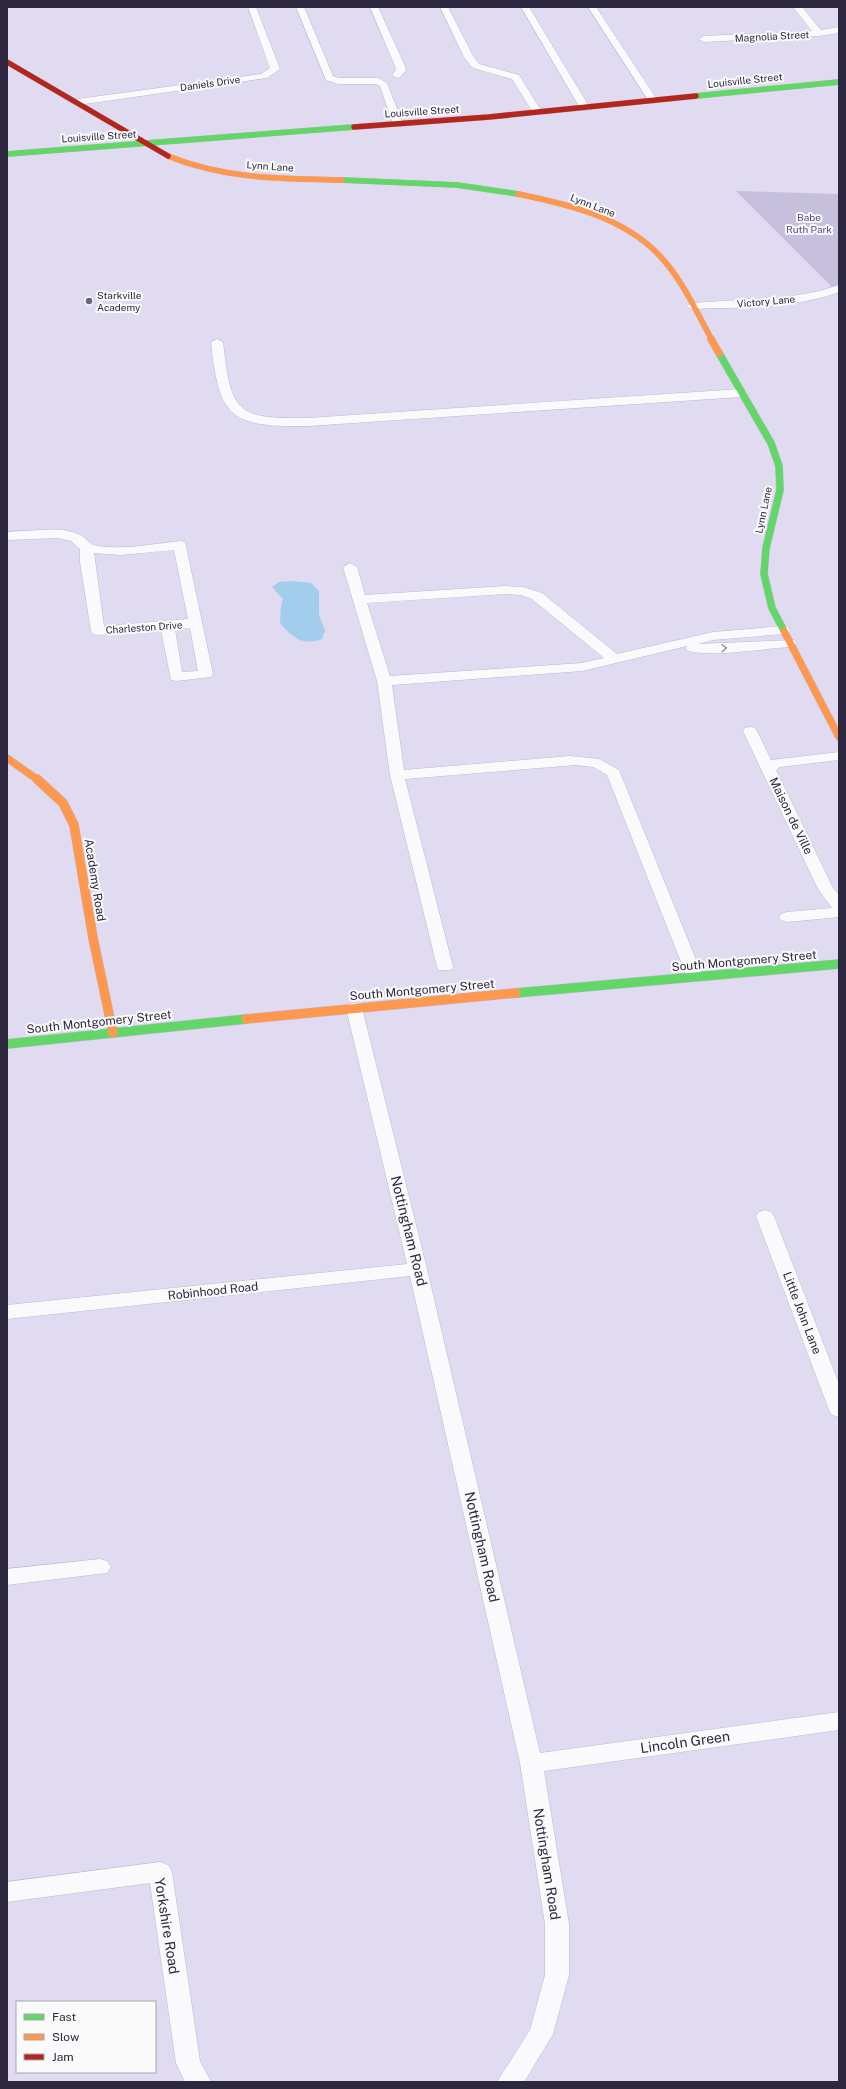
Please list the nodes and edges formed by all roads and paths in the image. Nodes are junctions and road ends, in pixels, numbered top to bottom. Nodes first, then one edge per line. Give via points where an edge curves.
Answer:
1 (252, 7) edge
2 (300, 7) edge
3 (374, 7) edge
4 (444, 7) edge
5 (525, 7) edge
6 (592, 7) edge
7 (798, 7) edge
8 (839, 30) edge
9 (819, 33) junction
10 (704, 39) dead end
11 (7, 62) edge
12 (397, 75) dead end
13 (839, 82) edge
14 (653, 101) junction
15 (78, 102) junction
16 (585, 108) junction
17 (537, 112) junction
18 (398, 124) junction
19 (145, 143) junction
20 (7, 154) edge
21 (839, 288) edge
22 (692, 306) junction
23 (217, 342) dead end
24 (741, 393) junction
25 (7, 536) edge
26 (87, 548) junction
27 (350, 566) dead end
28 (361, 599) junction
29 (196, 623) junction
30 (167, 626) junction
31 (786, 636) junction
32 (614, 659) junction
33 (384, 681) junction
34 (750, 731) dead end
35 (839, 737) edge
36 (839, 756) edge
37 (7, 758) edge
38 (768, 769) junction
39 (397, 775) junction
40 (839, 906) edge
41 (839, 912) edge
42 (787, 917) dead end
43 (839, 964) edge
44 (445, 967) dead end
45 (695, 977) junction
46 (354, 1008) junction
47 (113, 1033) junction
48 (7, 1044) edge
49 (765, 1216) dead end
50 (418, 1269) junction
51 (7, 1312) edge
52 (839, 1410) edge
53 (100, 1567) dead end
54 (7, 1577) edge
55 (839, 1720) edge
56 (531, 1763) junction
57 (7, 1892) edge
58 (198, 2082) edge
59 (510, 2082) edge

1 - 15 street, Daniels Drive via 275,69 264,76
2 - 18 street via 329,78 338,81 378,81 384,85
3 - 12 street via 400,66 401,70
4 - 17 street via 476,66 516,77
5 - 16 street
6 - 14 street
7 - 9 street
8 - 9 street, Magnolia Street
9 - 10 street, Magnolia Street
11 - 15 street, Lynn Lane
13 - 14 street, Louisville Street
14 - 16 street, Louisville Street
15 - 19 street, Lynn Lane
16 - 17 street, Louisville Street
17 - 18 street, Louisville Street
18 - 19 street, Louisville Street
19 - 20 street, Louisville Street
19 - 22 street, Lynn Lane via 180,161 227,173 260,177 462,186 505,191 572,207 630,232 653,248 669,266
21 - 22 street, Victory Lane via 795,299
22 - 24 street, Lynn Lane
23 - 24 street via 225,391 230,403 239,412 251,418 269,422 308,422
24 - 31 street, Lynn Lane via 771,443 779,466 780,490 766,548 764,574 772,608
25 - 26 street via 66,535 76,538
26 - 29 street, Charleston Drive via 116,550 180,545
26 - 30 street, Charleston Drive via 98,631
27 - 28 street
28 - 32 street via 523,591 537,596
28 - 33 street
29 - 30 street, Charleston Drive
29 - 30 street via 206,674 176,677
31 - 32 street via 722,648 671,647
31 - 35 street, Lynn Lane
32 - 33 street via 582,667
33 - 39 street
34 - 38 street
36 - 38 street, Maison de Ville via 776,763
37 - 47 street, Academy Road via 37,779 63,803 74,825 93,938
38 - 40 street, Maison de Ville via 826,889
39 - 44 street
39 - 45 street via 570,760 590,760 605,765 614,773
41 - 42 street
43 - 45 street, South Montgomery Street
45 - 46 street, South Montgomery Street
46 - 47 street, South Montgomery Street
46 - 50 street, Nottingham Road
47 - 48 street, South Montgomery Street
49 - 52 street, Little John Lane
50 - 51 street, Robinhood Road
50 - 56 street, Nottingham Road
53 - 54 street
55 - 56 street, Lincoln Green
56 - 59 street, Nottingham Road via 557,1924 556,1975 541,2034
57 - 58 street, Yorkshire Road via 160,1872 188,2063

